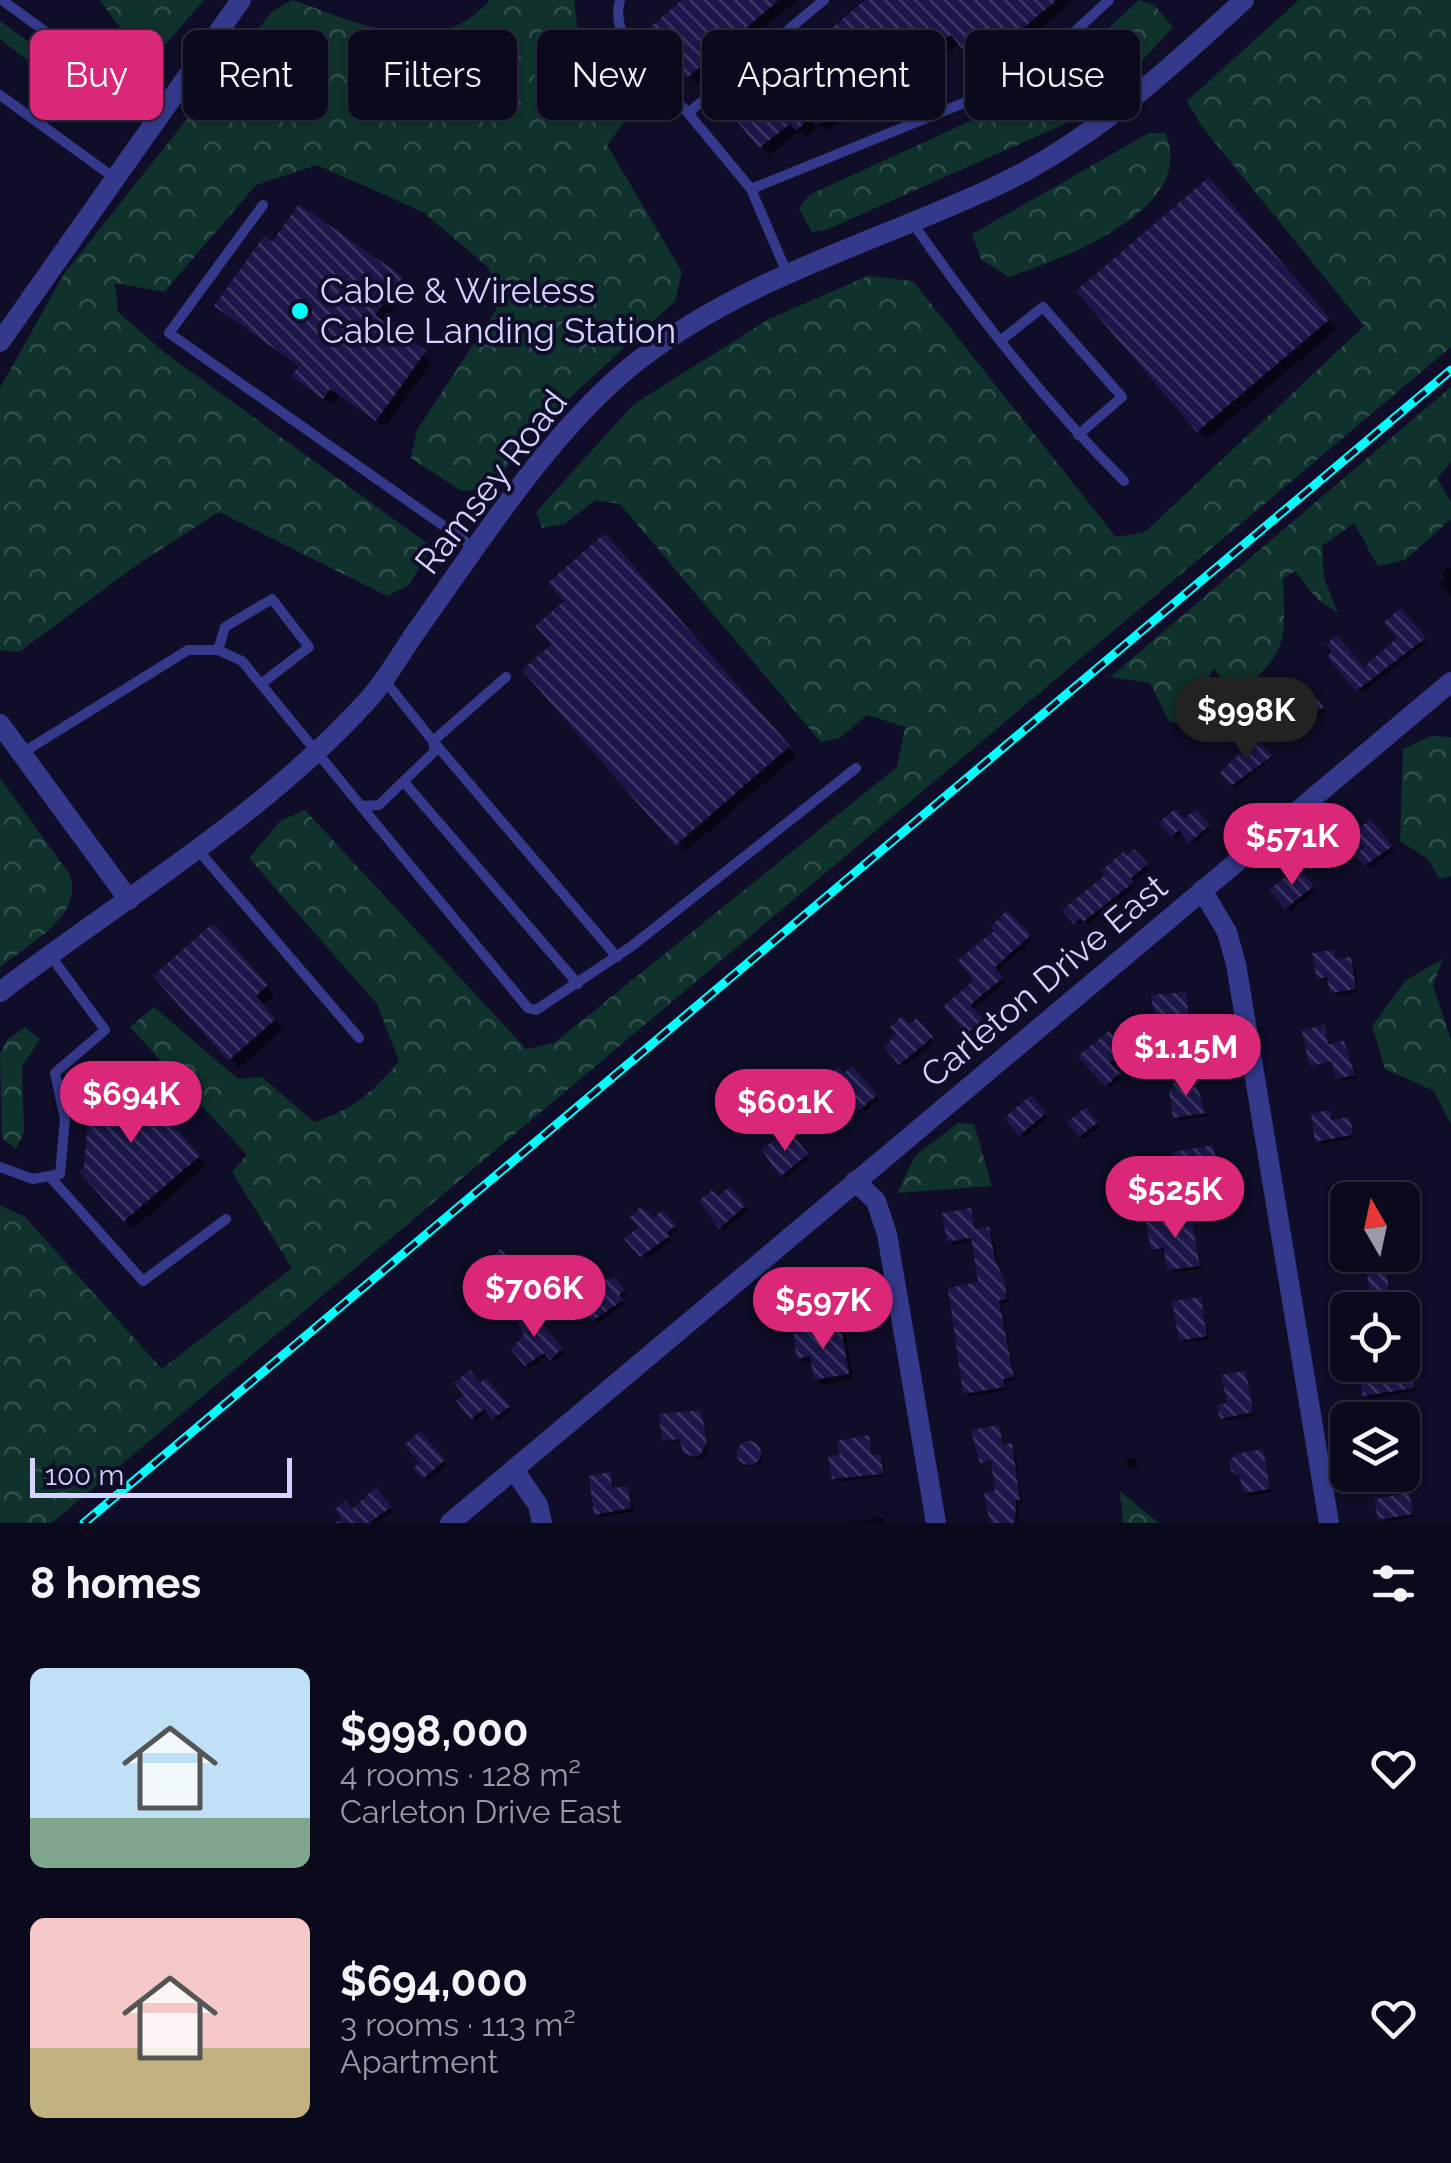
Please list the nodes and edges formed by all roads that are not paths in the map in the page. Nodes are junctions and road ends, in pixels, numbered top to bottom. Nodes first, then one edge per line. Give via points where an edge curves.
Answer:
1 (2, 0) edge
2 (241, 0) edge
3 (620, 0) edge
4 (824, 0) edge
5 (1110, 0) edge
6 (1244, 0) edge
7 (43, 30) edge
8 (0, 95) edge
9 (163, 112) edge
10 (688, 112) junction
11 (157, 120) edge
12 (117, 180) junction
13 (751, 189) junction
14 (263, 205) dead end
15 (912, 222) junction
16 (787, 273) junction
17 (1000, 341) junction
18 (0, 342) edge
19 (1078, 435) junction
20 (1124, 481) dead end
21 (476, 548) junction
22 (218, 650) junction
23 (506, 677) dead end
24 (384, 681) junction
25 (261, 684) junction
26 (1447, 691) edge
27 (0, 724) edge
28 (433, 740) junction
29 (20, 753) junction
30 (316, 754) junction
31 (856, 768) dead end
32 (404, 782) junction
33 (361, 806) junction
34 (198, 850) junction
35 (1202, 890) junction
36 (129, 900) junction
37 (50, 954) junction
38 (617, 957) junction
39 (578, 984) junction
40 (0, 992) edge
41 (360, 1038) dead end
42 (0, 1168) edge
43 (52, 1178) junction
44 (855, 1181) junction
45 (226, 1220) dead end
46 (514, 1470) junction
47 (450, 1523) edge
48 (542, 1523) edge
49 (936, 1523) edge
50 (1329, 1523) edge

1 - 7 lane
2 - 9 street
3 - 10 lane via 616,21 636,57
4 - 10 lane
5 - 13 lane via 1008,84
6 - 15 street, Ramsey Road via 1096,130 993,188
8 - 12 lane
10 - 13 lane
11 - 12 street
12 - 18 street
13 - 16 lane
14 - 21 lane via 169,333
15 - 16 street, Ramsey Road
15 - 17 lane
16 - 21 street, Ramsey Road via 694,321 633,365 583,414
17 - 19 lane
17 - 19 lane via 1043,307 1122,397
19 - 20 lane
21 - 24 street, Ramsey Road
22 - 25 lane via 242,661
22 - 25 lane via 225,627 272,599 309,647
22 - 29 lane via 188,650
23 - 28 lane
24 - 28 lane
24 - 30 street, Ramsey Road
25 - 30 lane
26 - 35 street, Carleton Drive East
27 - 29 street
28 - 32 lane via 436,751
28 - 38 lane
29 - 36 street
30 - 33 lane
30 - 34 street, Ramsey Road
31 - 38 lane
32 - 33 lane via 380,805
32 - 39 lane
33 - 39 lane via 528,1008 544,1008
34 - 36 street, Ramsey Road
34 - 41 lane
35 - 44 street, Carleton Drive East
35 - 50 street via 1228,932 1236,964
36 - 37 street, Ramsey Road
37 - 40 street, Ramsey Road
37 - 43 lane via 105,1030 55,1073 66,1144 60,1174
38 - 39 lane
42 - 43 lane
43 - 45 lane via 143,1281
44 - 46 street, Carleton Drive East
44 - 49 street via 876,1201 886,1234
46 - 47 street, Carleton Drive East
46 - 48 street

